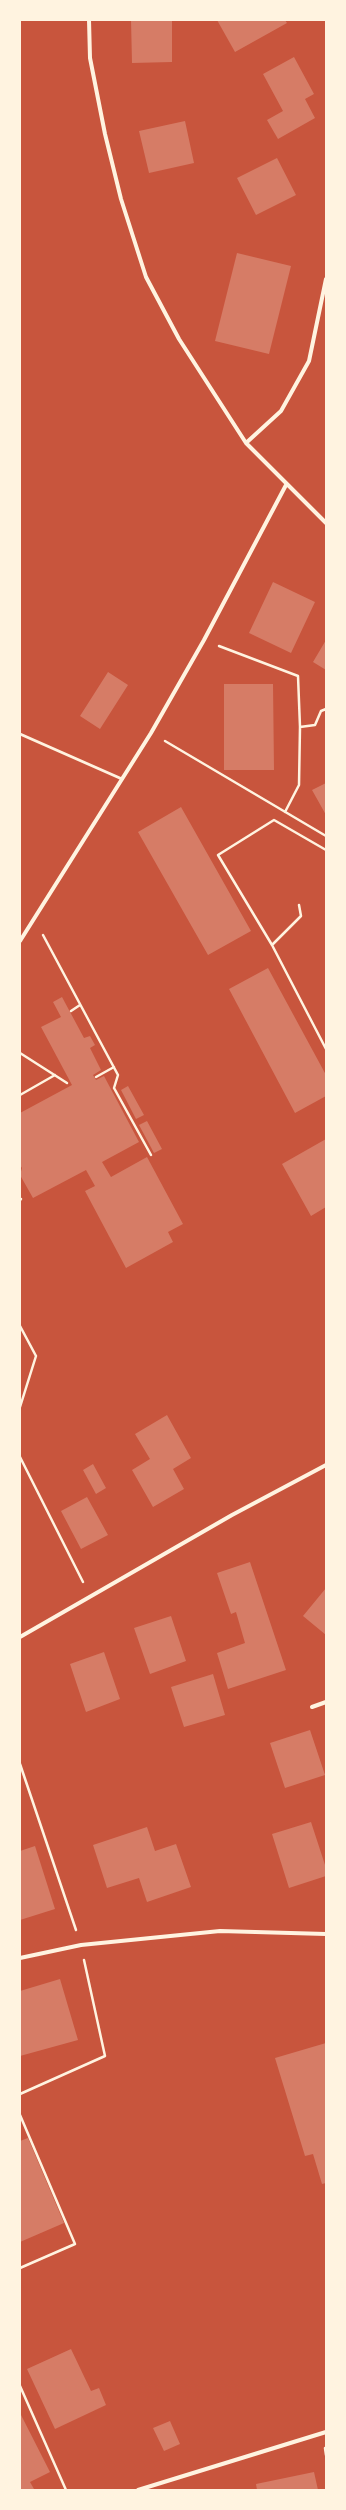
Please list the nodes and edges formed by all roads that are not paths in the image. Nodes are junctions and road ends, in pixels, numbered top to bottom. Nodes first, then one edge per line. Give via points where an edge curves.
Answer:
1 (90, 20) edge
2 (326, 279) edge
3 (246, 443) junction
4 (286, 485) junction
5 (326, 523) edge
6 (20, 734) edge
7 (122, 779) junction
8 (20, 941) edge
9 (326, 1465) edge
10 (20, 1637) edge
11 (326, 1702) edge
12 (312, 1706) dead end
13 (326, 1934) edge
14 (20, 1958) edge
15 (326, 2432) edge
16 (138, 2490) edge

1 - 3 street via 90,58 105,134 121,199 146,277 179,339
2 - 3 street via 309,361 281,411
3 - 4 street
4 - 5 street
4 - 7 street via 204,640
6 - 7 lane
7 - 8 street
9 - 10 street via 232,1515
11 - 12 street
13 - 14 street via 220,1931 81,1945
15 - 16 street

